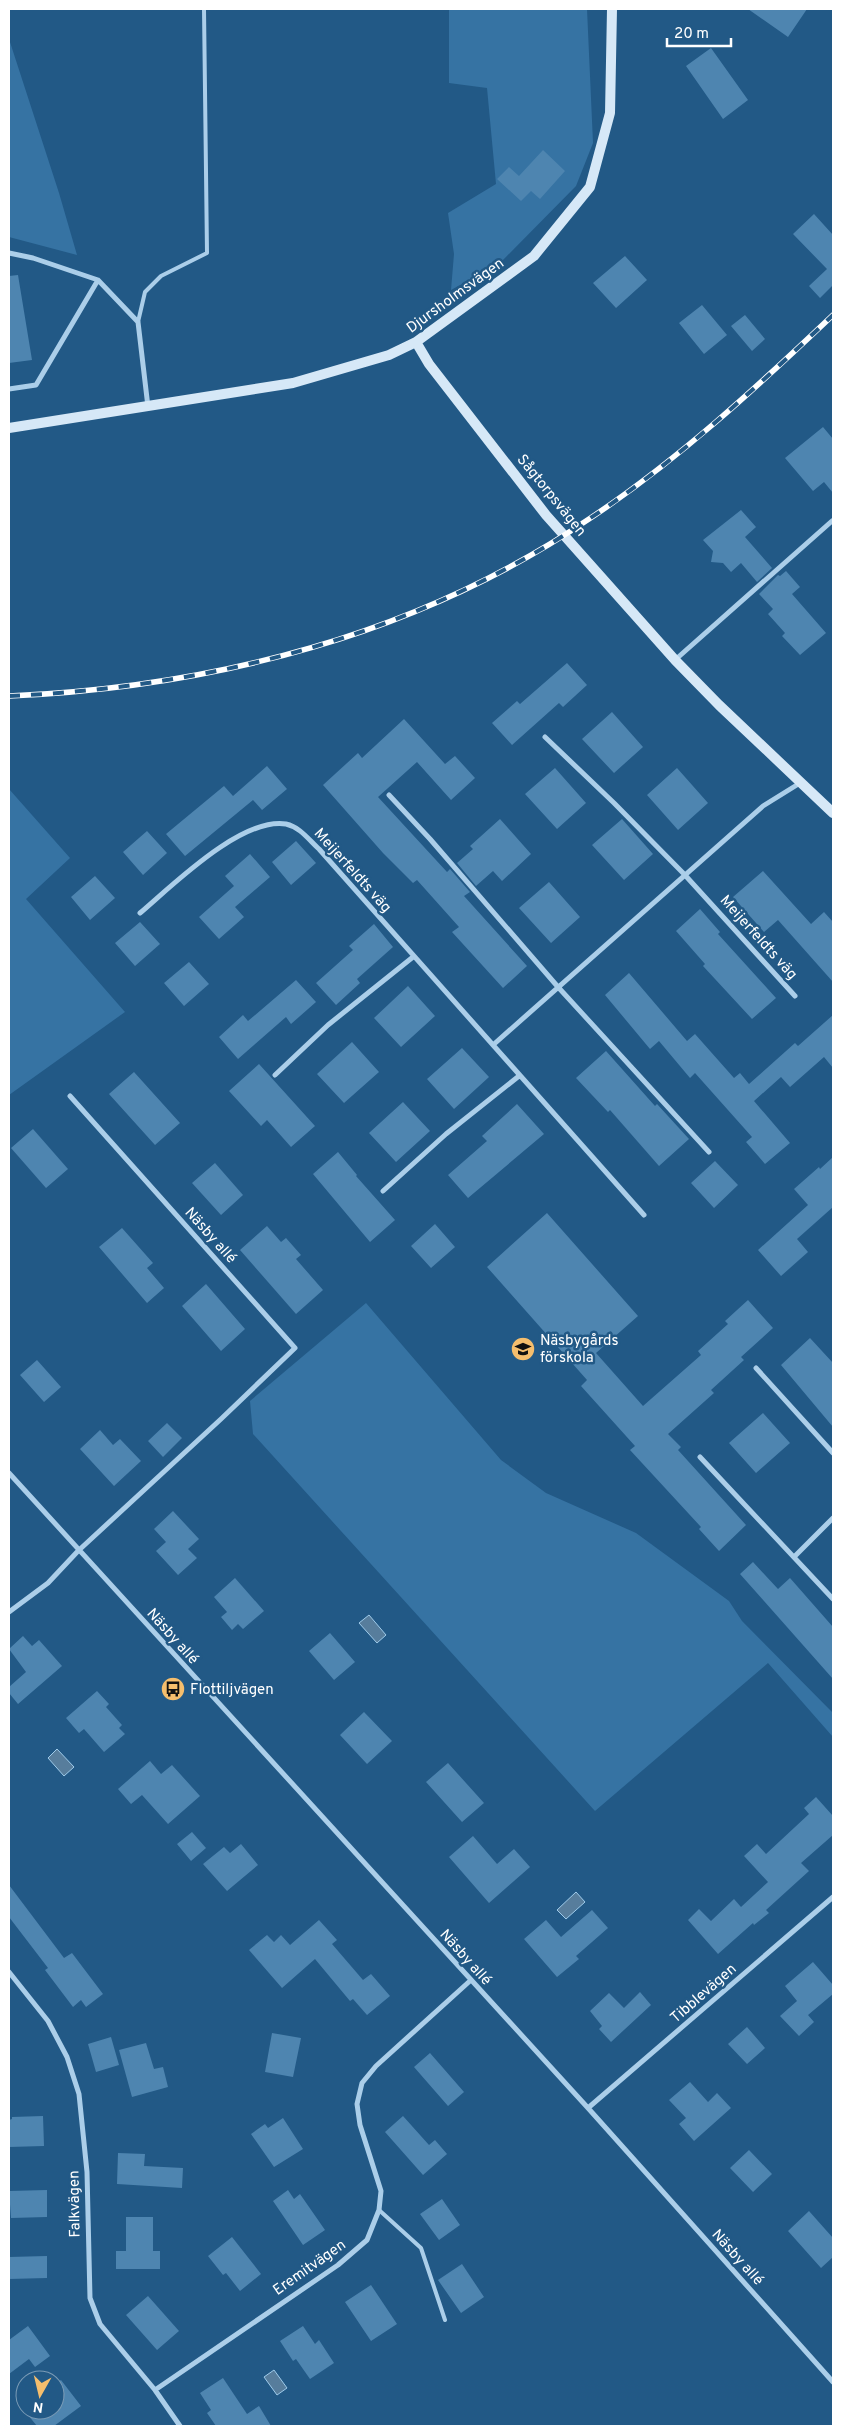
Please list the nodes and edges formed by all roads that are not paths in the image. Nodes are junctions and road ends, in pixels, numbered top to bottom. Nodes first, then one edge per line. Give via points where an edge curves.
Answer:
1 (204, 9) edge
2 (612, 9) edge
3 (9, 253) edge
4 (98, 280) junction
5 (138, 322) junction
6 (416, 342) junction
7 (9, 390) edge
8 (148, 407) junction
9 (9, 428) edge
10 (832, 521) dead end
11 (675, 660) junction
12 (544, 737) dead end
13 (800, 783) junction
14 (390, 795) dead end
15 (833, 813) edge
16 (684, 874) junction
17 (140, 913) dead end
18 (413, 957) junction
19 (558, 988) junction
20 (795, 996) dead end
21 (492, 1045) junction
22 (275, 1075) dead end
23 (519, 1076) junction
24 (70, 1096) dead end
25 (709, 1152) dead end
26 (383, 1191) dead end
27 (644, 1215) dead end
28 (756, 1368) dead end
29 (833, 1453) edge
30 (700, 1458) dead end
31 (9, 1473) edge
32 (833, 1518) edge
33 (78, 1551) junction
34 (794, 1557) junction
35 (833, 1599) edge
36 (9, 1612) edge
37 (833, 1898) edge
38 (9, 1972) edge
39 (471, 1980) junction
40 (588, 2108) junction
41 (379, 2210) junction
42 (445, 2320) dead end
43 (833, 2382) edge
44 (155, 2390) junction
45 (180, 2426) edge

1 - 5 lane via 207,253 161,276 145,292
2 - 6 street, Djursholmsvägen via 610,113 590,187 534,256
3 - 4 street
4 - 5 street
4 - 7 street via 36,385
5 - 8 street
6 - 8 street, Djursholmsvägen via 389,355 293,383
6 - 11 street, Sågtorpsvägen via 429,364 546,515
8 - 9 street, Djursholmsvägen
10 - 11 street
11 - 13 street, Sågtorpsvägen
12 - 16 street, Meijerfeldts väg
13 - 15 street, Sågtorpsvägen
13 - 16 street via 763,806
14 - 19 street
16 - 19 street
16 - 20 street, Meijerfeldts väg
17 - 18 street, Meijerfeldts väg via 224,844 264,826 287,824 301,831 319,849
18 - 21 street, Meijerfeldts väg
18 - 22 street via 328,1025
19 - 21 street
19 - 25 street
21 - 23 street, Meijerfeldts väg
23 - 26 street via 446,1134
23 - 27 street, Meijerfeldts väg
24 - 33 street, Näsby allé via 295,1348
28 - 29 street
30 - 34 street
31 - 33 street, Näsby allé
32 - 34 street
33 - 36 street via 48,1583
33 - 39 street, Näsby allé
34 - 35 street
37 - 40 street, Tibblevägen
38 - 44 street, Falkvägen via 48,2021 67,2058 79,2094 87,2172 90,2298 100,2324
39 - 40 street, Näsby allé
39 - 41 street, Eremitvägen via 376,2066 362,2083 357,2104 360,2125 382,2191
40 - 43 street, Näsby allé
41 - 42 lane via 421,2248
41 - 44 street, Eremitvägen via 367,2240 338,2265
44 - 45 street, Falkvägen

